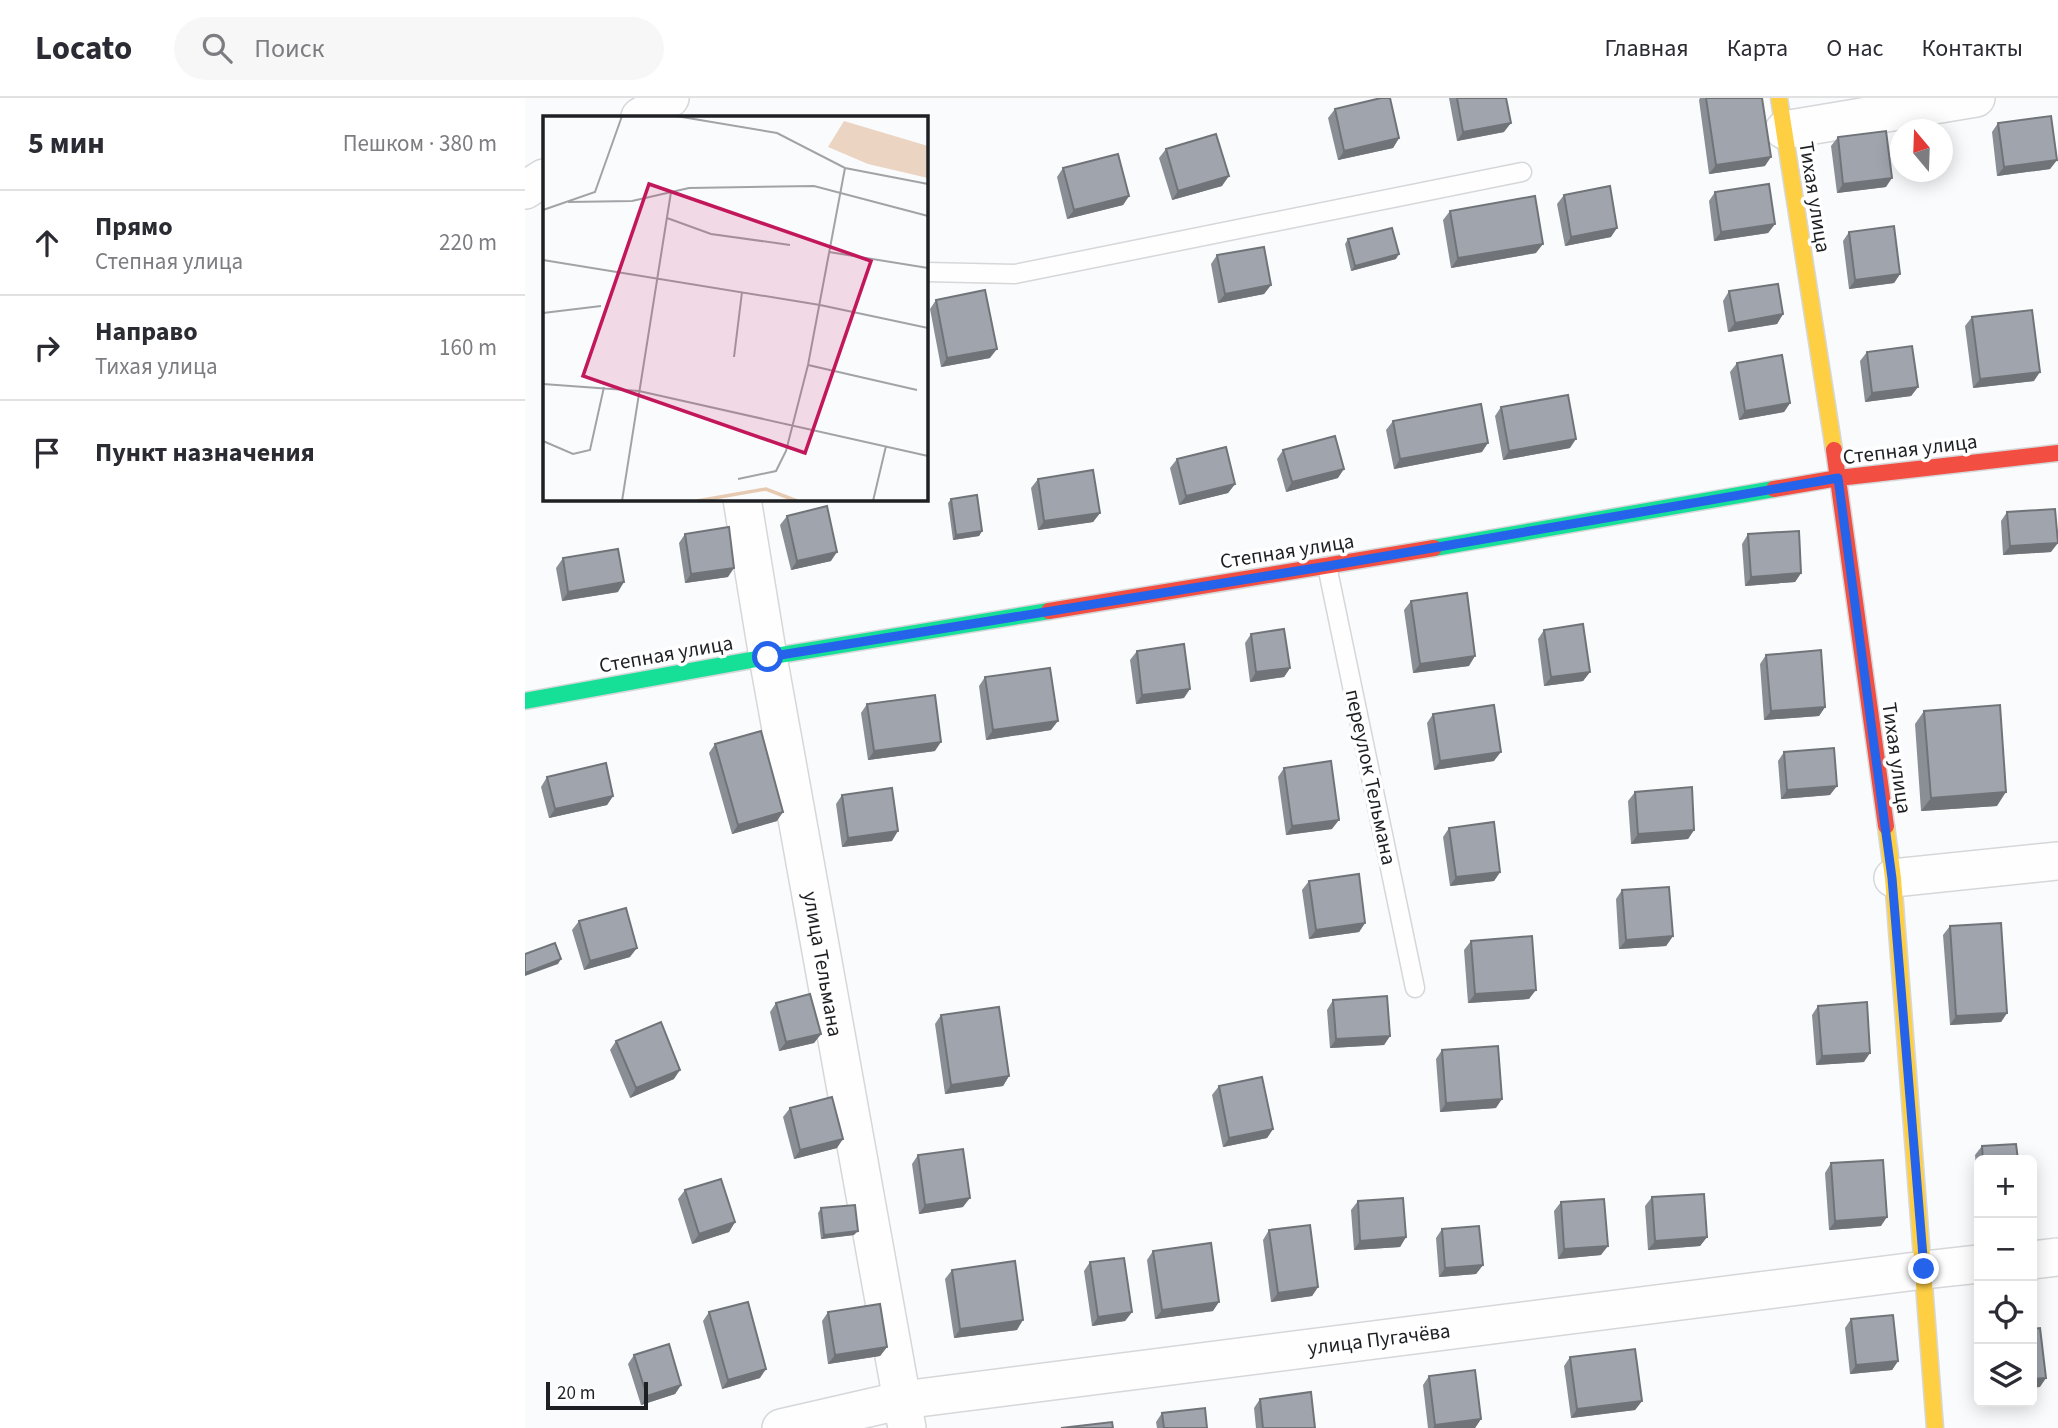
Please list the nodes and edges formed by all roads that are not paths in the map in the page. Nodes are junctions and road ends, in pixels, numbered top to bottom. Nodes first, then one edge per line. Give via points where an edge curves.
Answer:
1 (671, 98) edge
2 (1976, 98) edge
3 (1781, 114) edge
4 (642, 116) edge
5 (677, 116) edge
6 (1522, 172) dead end
7 (543, 179) edge
8 (525, 190) edge
9 (927, 272) edge
10 (2058, 453) edge
11 (1838, 478) junction
12 (742, 500) edge
13 (1328, 566) junction
14 (768, 657) junction
15 (525, 701) edge
16 (2058, 861) edge
17 (1892, 878) junction
18 (1415, 988) dead end
19 (2058, 1257) edge
20 (2037, 1259) edge
21 (1974, 1264) edge
22 (1924, 1269) junction
23 (905, 1414) edge
24 (781, 1428) edge
25 (1935, 1428) edge

1 - 4 street
1 - 5 street
2 - 3 street
3 - 11 street, Тихая улица
6 - 9 lane via 1015,274
7 - 8 street
10 - 11 street, Степная улица
11 - 13 street, Степная улица
11 - 17 street, Тихая улица
12 - 14 street, улица Тельмана
13 - 14 street, Степная улица
13 - 18 lane, переулок Тельмана
14 - 15 street, Степная улица
14 - 23 street, улица Тельмана
16 - 17 street
17 - 22 street, Тихая улица
19 - 20 street
21 - 22 street, улица Пугачёва
22 - 23 street, улица Пугачёва
22 - 25 street, Тихая улица
23 - 24 street, улица Пугачёва

